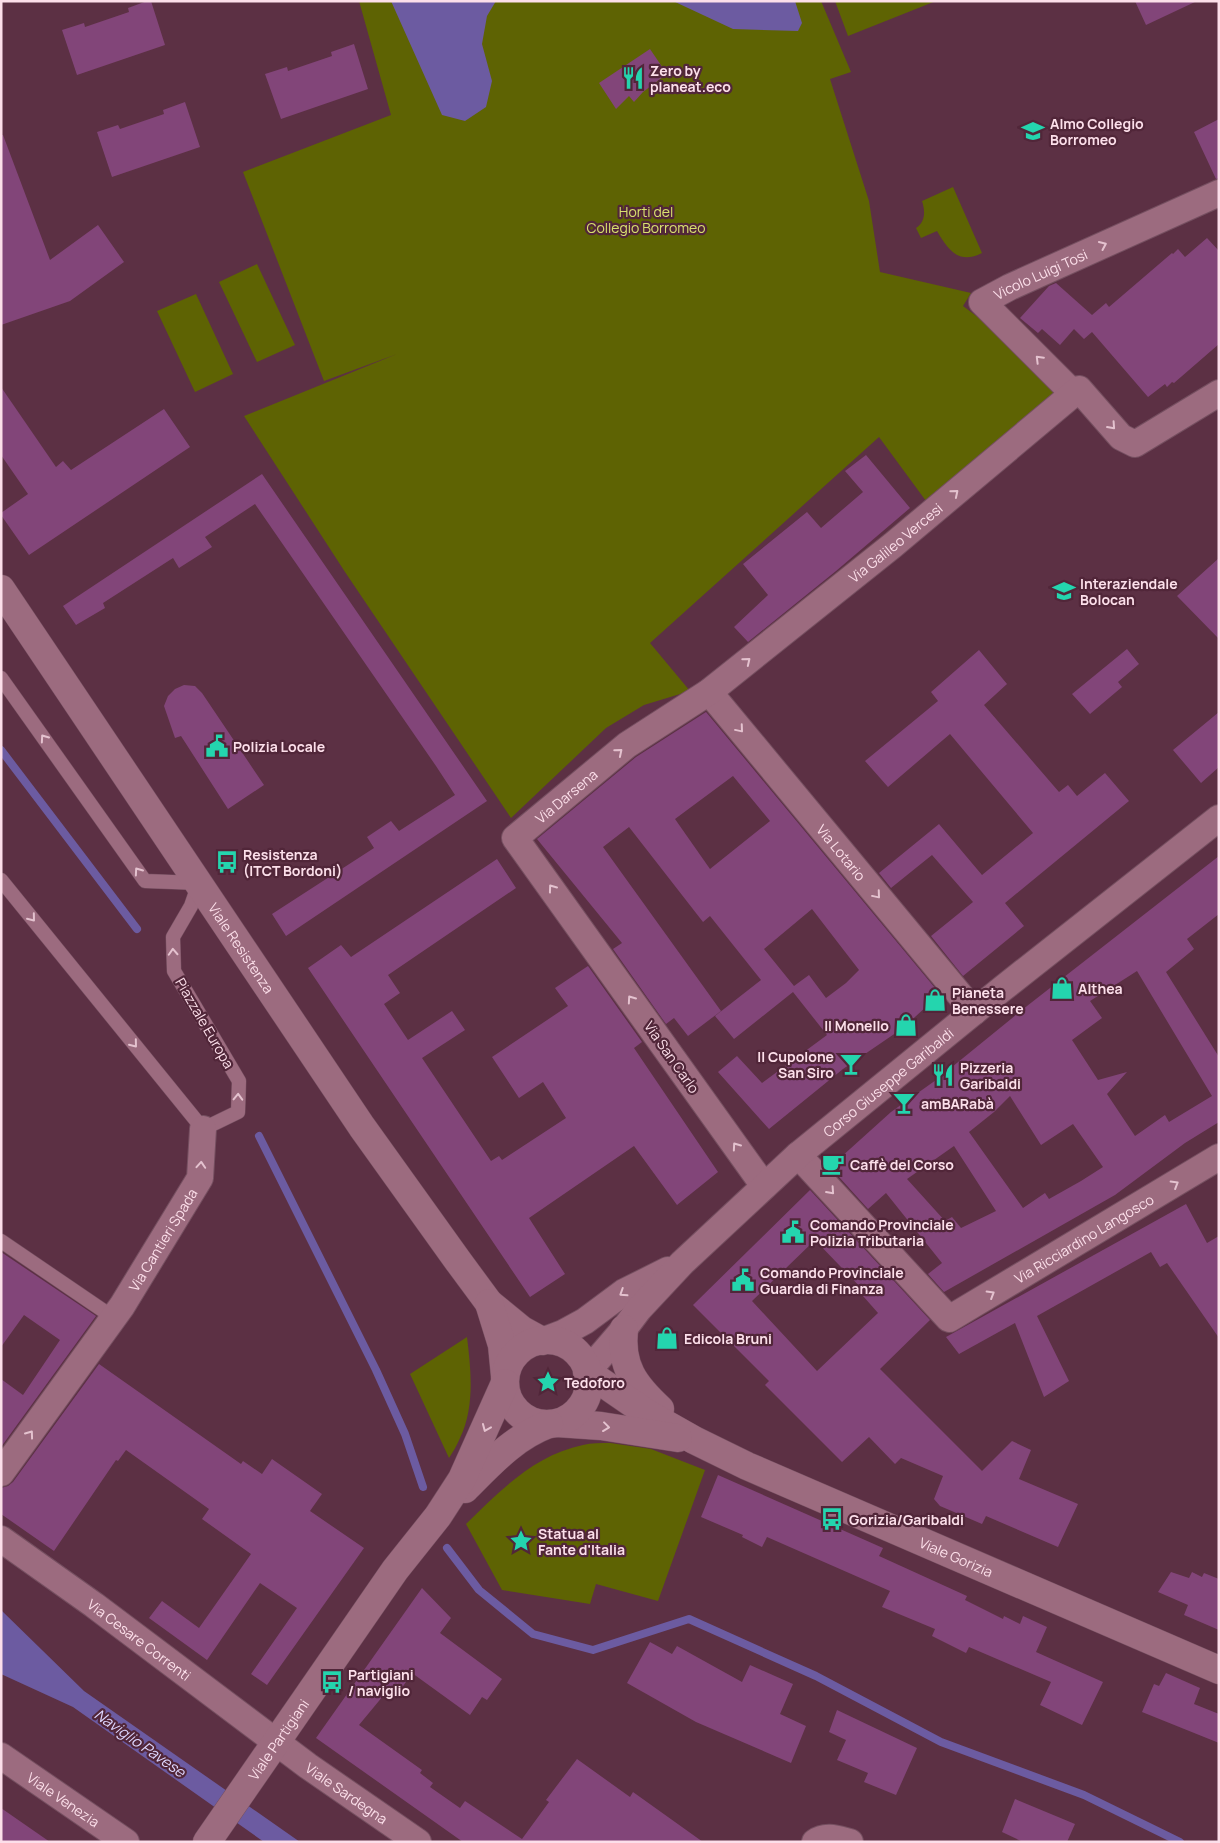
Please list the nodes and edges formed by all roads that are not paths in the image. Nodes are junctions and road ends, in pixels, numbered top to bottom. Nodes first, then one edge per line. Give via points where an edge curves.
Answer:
1 (1219, 193) edge
2 (1076, 391) junction
3 (1219, 393) edge
4 (1, 589) edge
5 (1, 678) edge
6 (709, 692) junction
7 (1219, 818) edge
8 (1, 880) edge
9 (199, 883) junction
10 (581, 928) joint
11 (974, 1012) junction
12 (203, 1129) junction
13 (798, 1155) junction
14 (1219, 1157) edge
15 (764, 1186) junction
16 (1, 1241) edge
17 (682, 1263) junction
18 (489, 1303) junction
19 (114, 1318) junction
20 (624, 1330) junction
21 (542, 1341) junction
22 (587, 1372) junction
23 (505, 1379) junction
24 (553, 1423) junction
25 (694, 1440) junction
26 (1, 1473) edge
27 (438, 1516) junction
28 (1, 1539) edge
29 (1219, 1670) edge
30 (276, 1743) junction
31 (1, 1756) edge
32 (126, 1842) edge
33 (207, 1842) edge
34 (418, 1842) edge
35 (815, 1842) edge
36 (850, 1842) edge

2 -> 1 street, Vicolo Luigi Tosi via 982,302
2 -> 3 street via 1122,437 1136,444
6 -> 2 street, Via Galileo Vercesi via 893,545
4 - 9 main road, Viale Resistenza
9 -> 5 lane via 145,881
10 -> 6 street, Via Darsena via 515,838 627,745
6 -> 11 street, Via Lotario
7 - 11 street, Corso Giuseppe Garibaldi
8 -> 12 lane
12 -> 9 lane, Piazzale Europa via 238,1112 239,1082 174,971 173,937 191,906
9 - 18 main road, Viale Resistenza via 362,1127
15 -> 10 street, Via San Carlo
11 - 13 street, Corso Giuseppe Garibaldi
19 -> 12 street, Via Cantieri Spada via 200,1178
13 -> 14 street, Via Ricciardino Langosco via 949,1319
13 - 15 street, Corso Giuseppe Garibaldi
15 - 17 street, Corso Giuseppe Garibaldi
16 - 19 lane
17 - 20 street, Corso Giuseppe Garibaldi
17 -> 21 street, Corso Giuseppe Garibaldi via 624,1292 585,1321
18 - 21 main road, Viale Resistenza via 522,1330
18 - 23 main road, Viale Resistenza via 502,1345
26 -> 19 street, Via Cantieri Spada
20 - 22 street, Corso Giuseppe Garibaldi
20 - 25 main road, Viale Gorizia via 626,1363 634,1383
21 - 22 main road via 569,1347 582,1360
21 - 23 main road via 529,1344 518,1352
22 - 24 main road via 589,1383 580,1408 569,1418
22 - 25 main road, Viale Gorizia via 648,1414
23 - 24 main road via 510,1402 518,1413 530,1421
23 -> 27 main road, Viale Partigiani via 468,1469
24 -> 25 main road, Viale Gorizia via 601,1426
24 - 27 main road, Viale Partigiani via 523,1436 499,1454
25 - 29 main road, Viale Gorizia via 747,1466
27 - 30 main road, Viale Partigiani via 395,1570
28 - 30 street, Via Cesare Correnti via 94,1604
30 - 33 main road, Viale Partigiani
30 - 34 street, Viale Sardegna
31 - 32 street, Viale Venezia
35 - 36 street via 828,1838

